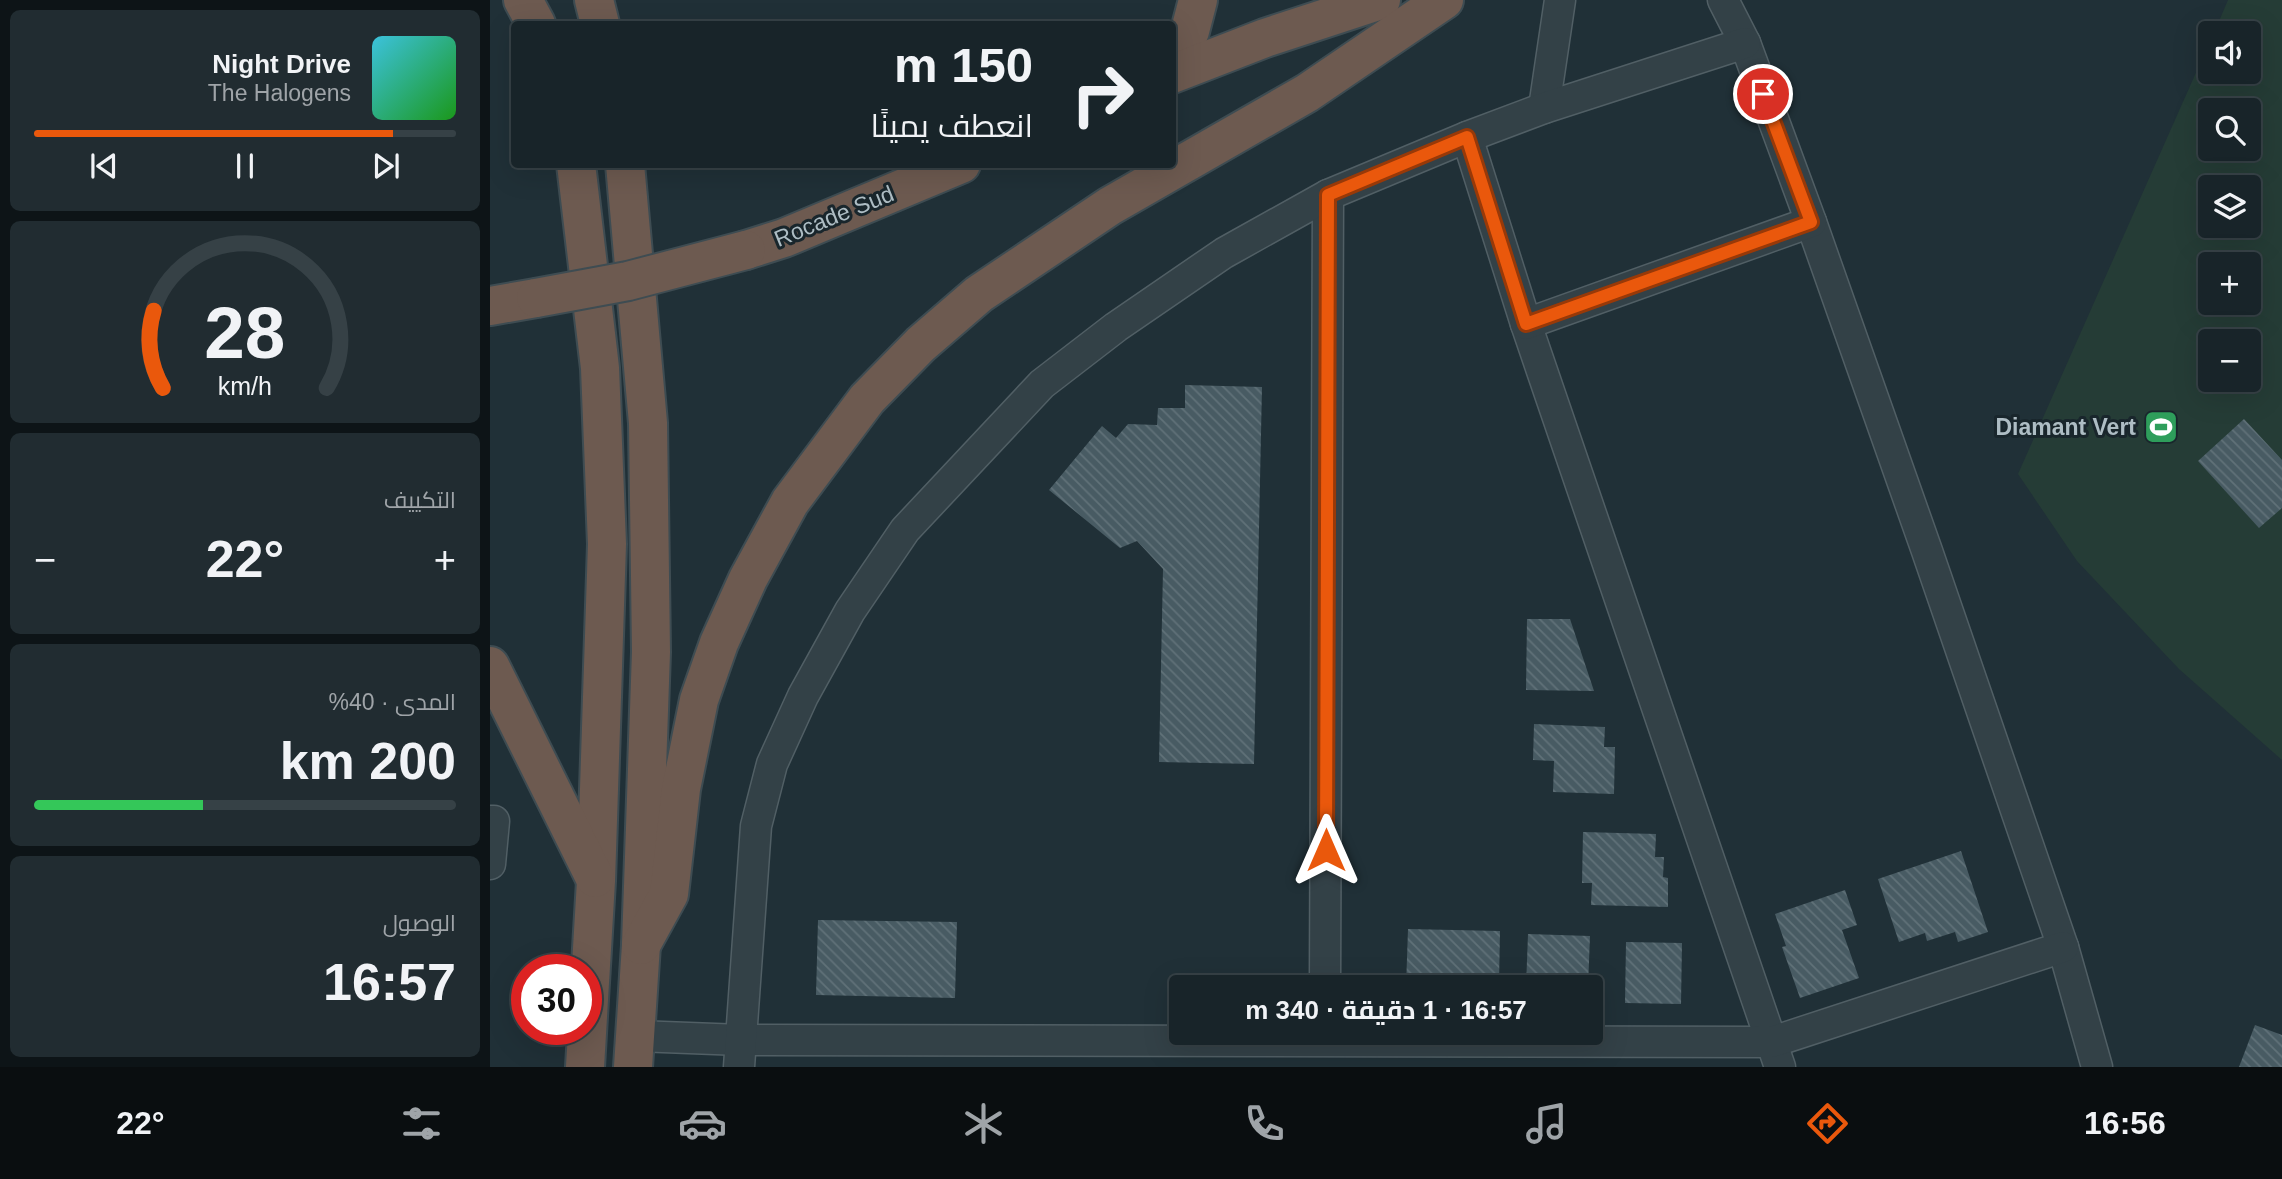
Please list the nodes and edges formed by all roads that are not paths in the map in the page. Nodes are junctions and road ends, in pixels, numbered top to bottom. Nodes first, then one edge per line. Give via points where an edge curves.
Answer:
1 (523, 0) edge
2 (547, 0) edge
3 (594, 0) edge
4 (618, 0) edge
5 (1198, 0) edge
6 (1324, 0) edge
7 (1381, 0) edge
8 (1444, 0) edge
9 (1560, 0) edge
10 (1723, 0) edge
11 (534, 21) edge
12 (551, 21) edge
13 (599, 21) edge
14 (614, 21) edge
15 (1265, 38) junction
16 (1745, 43) junction
17 (1176, 63) edge
18 (1176, 71) edge
19 (1544, 108) junction
20 (1467, 137) junction
21 (576, 168) edge
22 (625, 168) edge
23 (951, 168) edge
24 (1328, 195) junction
25 (1811, 222) junction
26 (490, 306) edge
27 (1526, 324) junction
28 (490, 666) edge
29 (491, 816) edge
30 (490, 864) edge
31 (596, 881) junction
32 (641, 945) junction
33 (2063, 947) junction
34 (1325, 975) edge
35 (1325, 1047) edge
36 (635, 1052) edge
37 (740, 1053) edge
38 (1052, 1054) edge
39 (1776, 1055) edge
40 (585, 1067) edge
41 (2097, 1067) edge

1 - 11 highway
2 - 12 highway
3 - 13 highway
4 - 14 highway
5 - 17 highway
6 - 15 highway
7 - 15 highway
8 - 32 highway via 1307,93 1110,206 979,294 867,399 790,502 719,643 699,700 681,789 669,894
9 - 19 street
10 - 16 street
15 - 18 highway
16 - 19 street
16 - 25 street
19 - 20 street
20 - 24 street
20 - 27 street
21 - 31 highway via 600,368 607,544
22 - 32 highway via 648,423 651,652
23 - 26 highway, Rocade Sud, bridge via 746,250 628,281
24 - 34 street
24 - 37 street via 1224,253 1042,384 905,530 850,611 772,764 756,826
25 - 27 street
25 - 33 street
27 - 39 street
28 - 31 highway
29 - 30 street
31 - 40 highway
32 - 36 highway
33 - 39 street
33 - 41 street
35 - 38 street
35 - 39 street
36 - 37 street
37 - 38 street

